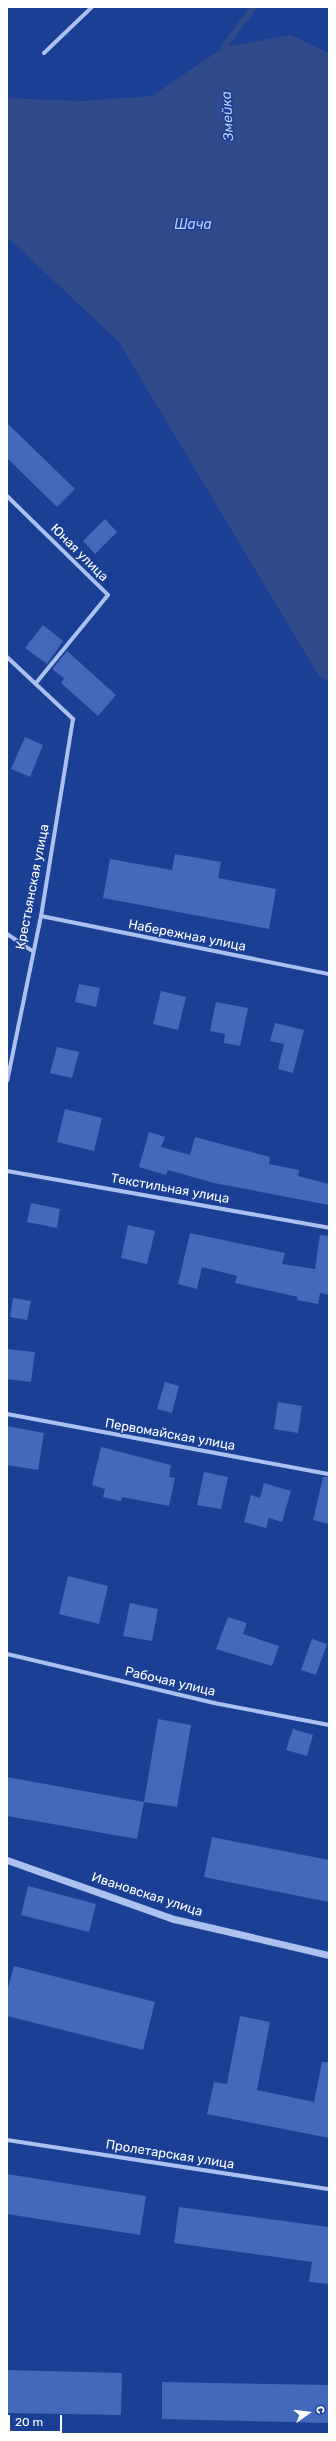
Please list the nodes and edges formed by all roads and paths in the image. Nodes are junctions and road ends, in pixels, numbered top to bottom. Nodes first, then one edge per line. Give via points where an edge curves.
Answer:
1 (92, 7) edge
2 (44, 53) dead end
3 (7, 496) edge
4 (7, 657) edge
5 (36, 682) junction
6 (40, 916) junction
7 (7, 934) edge
8 (31, 950) junction
9 (329, 974) edge
10 (7, 1081) edge
11 (7, 1171) edge
12 (329, 1228) edge
13 (7, 1414) edge
14 (329, 1474) edge
15 (7, 1654) edge
16 (329, 1725) edge
17 (7, 1860) edge
18 (329, 1955) edge
19 (7, 2140) edge
20 (329, 2189) edge

1 - 2 street
3 - 5 street, Юная улица via 108,596
4 - 5 street
5 - 6 street, Крестьянская улица via 73,720
6 - 8 street, Крестьянская улица
6 - 9 street, Набережная улица
7 - 8 street
8 - 10 street, Крестьянская улица
11 - 12 street, Текстильная улица
13 - 14 street, Первомайская улица
15 - 16 street, Рабочая улица via 214,1703
17 - 18 street, Ивановская улица via 174,1919
19 - 20 street, Пролетарская улица

